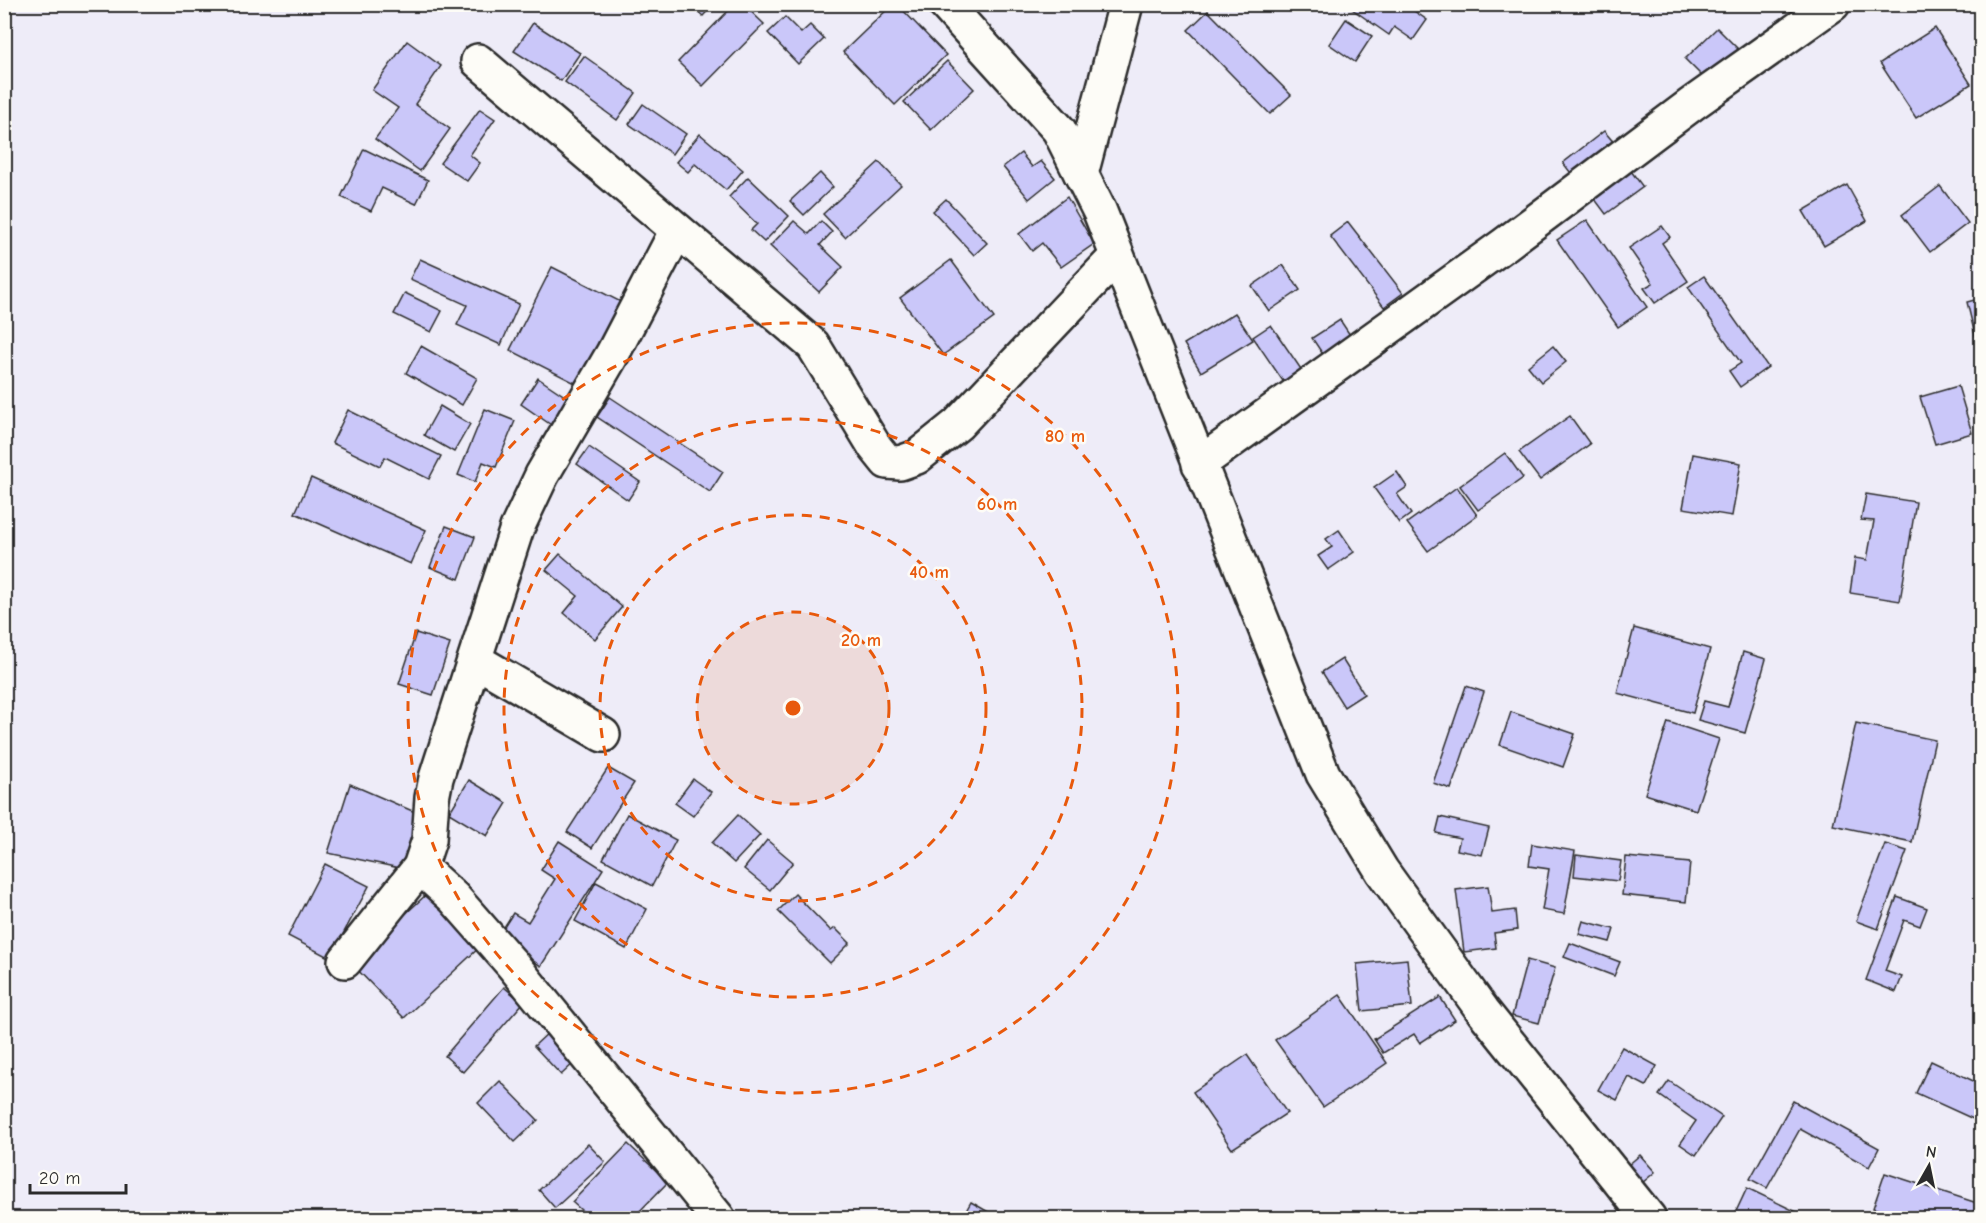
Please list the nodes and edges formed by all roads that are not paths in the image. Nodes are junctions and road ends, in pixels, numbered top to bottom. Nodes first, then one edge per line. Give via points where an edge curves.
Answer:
1 (945, 4) edge
2 (1126, 4) edge
3 (1833, 4) edge
4 (478, 61) dead end
5 (1081, 174) junction
6 (677, 230) junction
7 (1117, 256) junction
8 (1199, 464) junction
9 (475, 660) junction
10 (603, 735) dead end
11 (420, 867) junction
12 (345, 961) dead end
13 (718, 1218) edge
14 (1649, 1218) edge

1 - 5 street via 1059,130
2 - 5 street
3 - 8 street
4 - 6 street
5 - 7 street
6 - 7 street via 813,345 875,447 887,462 900,463 917,457 958,424
6 - 9 street via 613,353 542,475 517,528
7 - 8 street
8 - 14 street via 1323,774 1382,871 1483,1011
9 - 10 street
9 - 11 street via 436,778 429,840
11 - 12 street
11 - 13 street via 454,898 512,964

